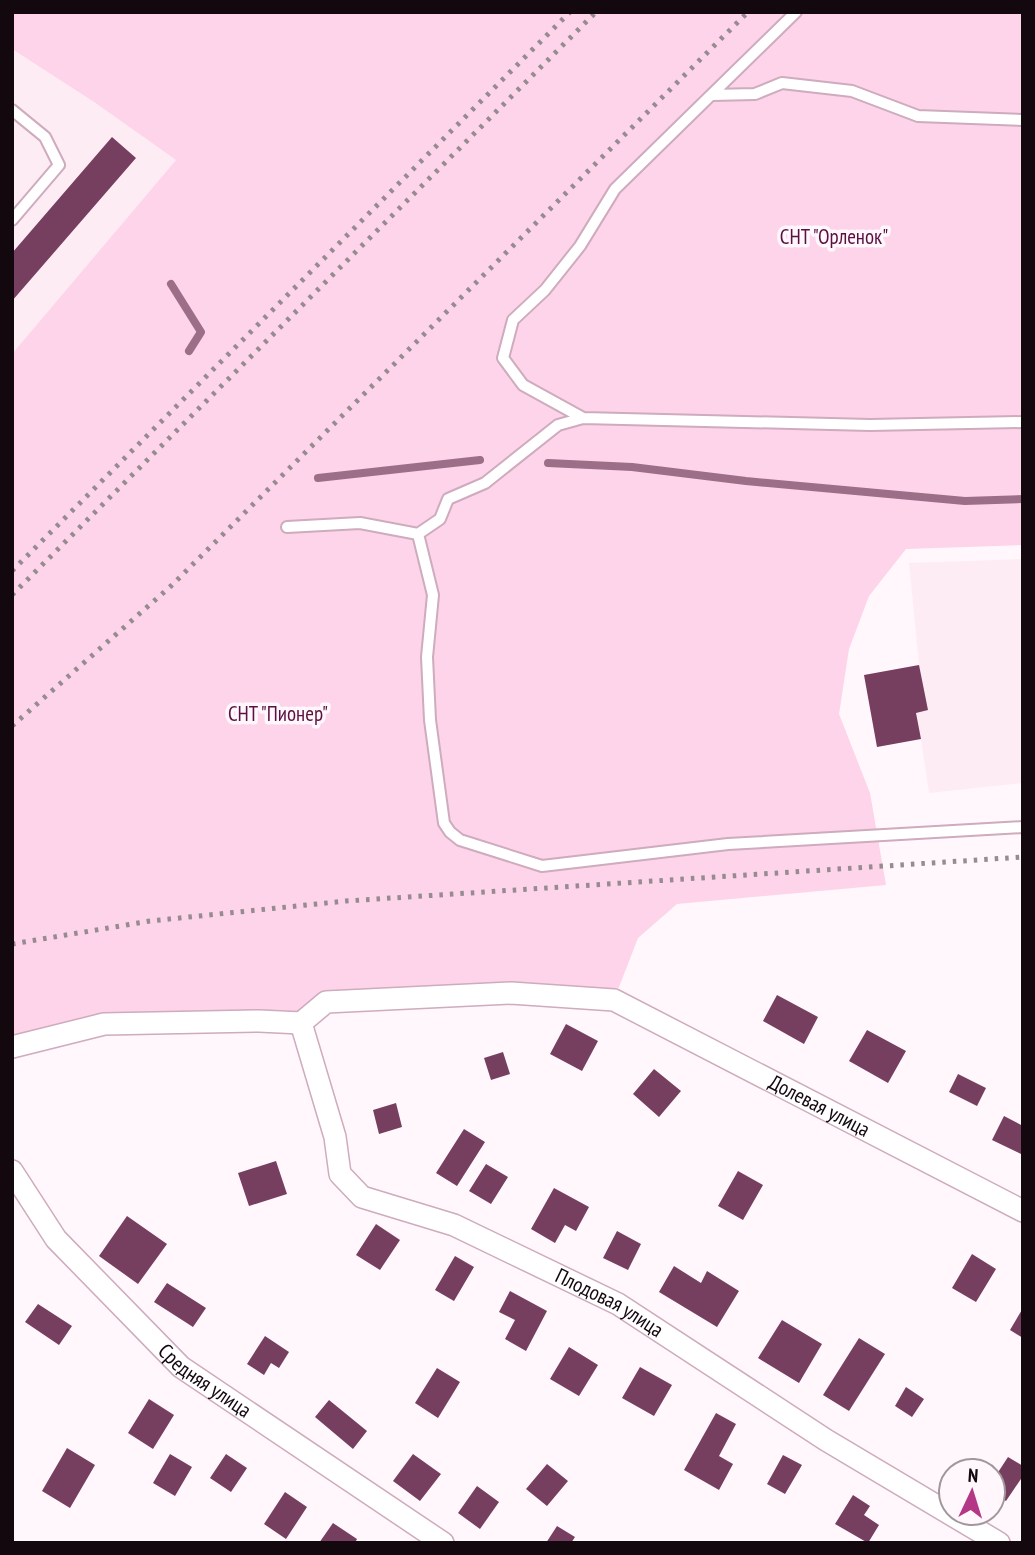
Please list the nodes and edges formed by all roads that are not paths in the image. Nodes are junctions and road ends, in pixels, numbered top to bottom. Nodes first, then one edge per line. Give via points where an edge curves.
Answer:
1 (796, 12) edge
2 (712, 96) junction
3 (12, 110) edge
4 (1023, 120) edge
5 (12, 220) edge
6 (583, 418) junction
7 (1023, 422) edge
8 (287, 527) dead end
9 (418, 534) junction
10 (1023, 827) edge
11 (301, 1023) junction
12 (12, 1046) edge
13 (12, 1171) edge
14 (1023, 1211) edge
15 (443, 1543) edge
16 (999, 1543) edge

1 - 2 lane
2 - 4 lane via 755,94 782,83 852,92 918,116
2 - 6 lane via 615,189 580,246 545,290 513,320 503,358 523,385
3 - 5 lane via 45,137 59,165
6 - 7 lane via 870,425
6 - 9 lane via 558,425 485,483 448,499 440,519
8 - 9 lane via 360,523
9 - 10 lane via 433,595 427,657 430,720 444,823 460,839 542,866 728,844
11 - 12 street via 104,1024
11 - 14 street, Долевая улица via 326,1002 511,993 614,999
11 - 16 street, Плодовая улица via 335,1137 340,1174 362,1197 454,1225 618,1304 826,1440
13 - 15 street, Средняя улица via 56,1239 181,1367

